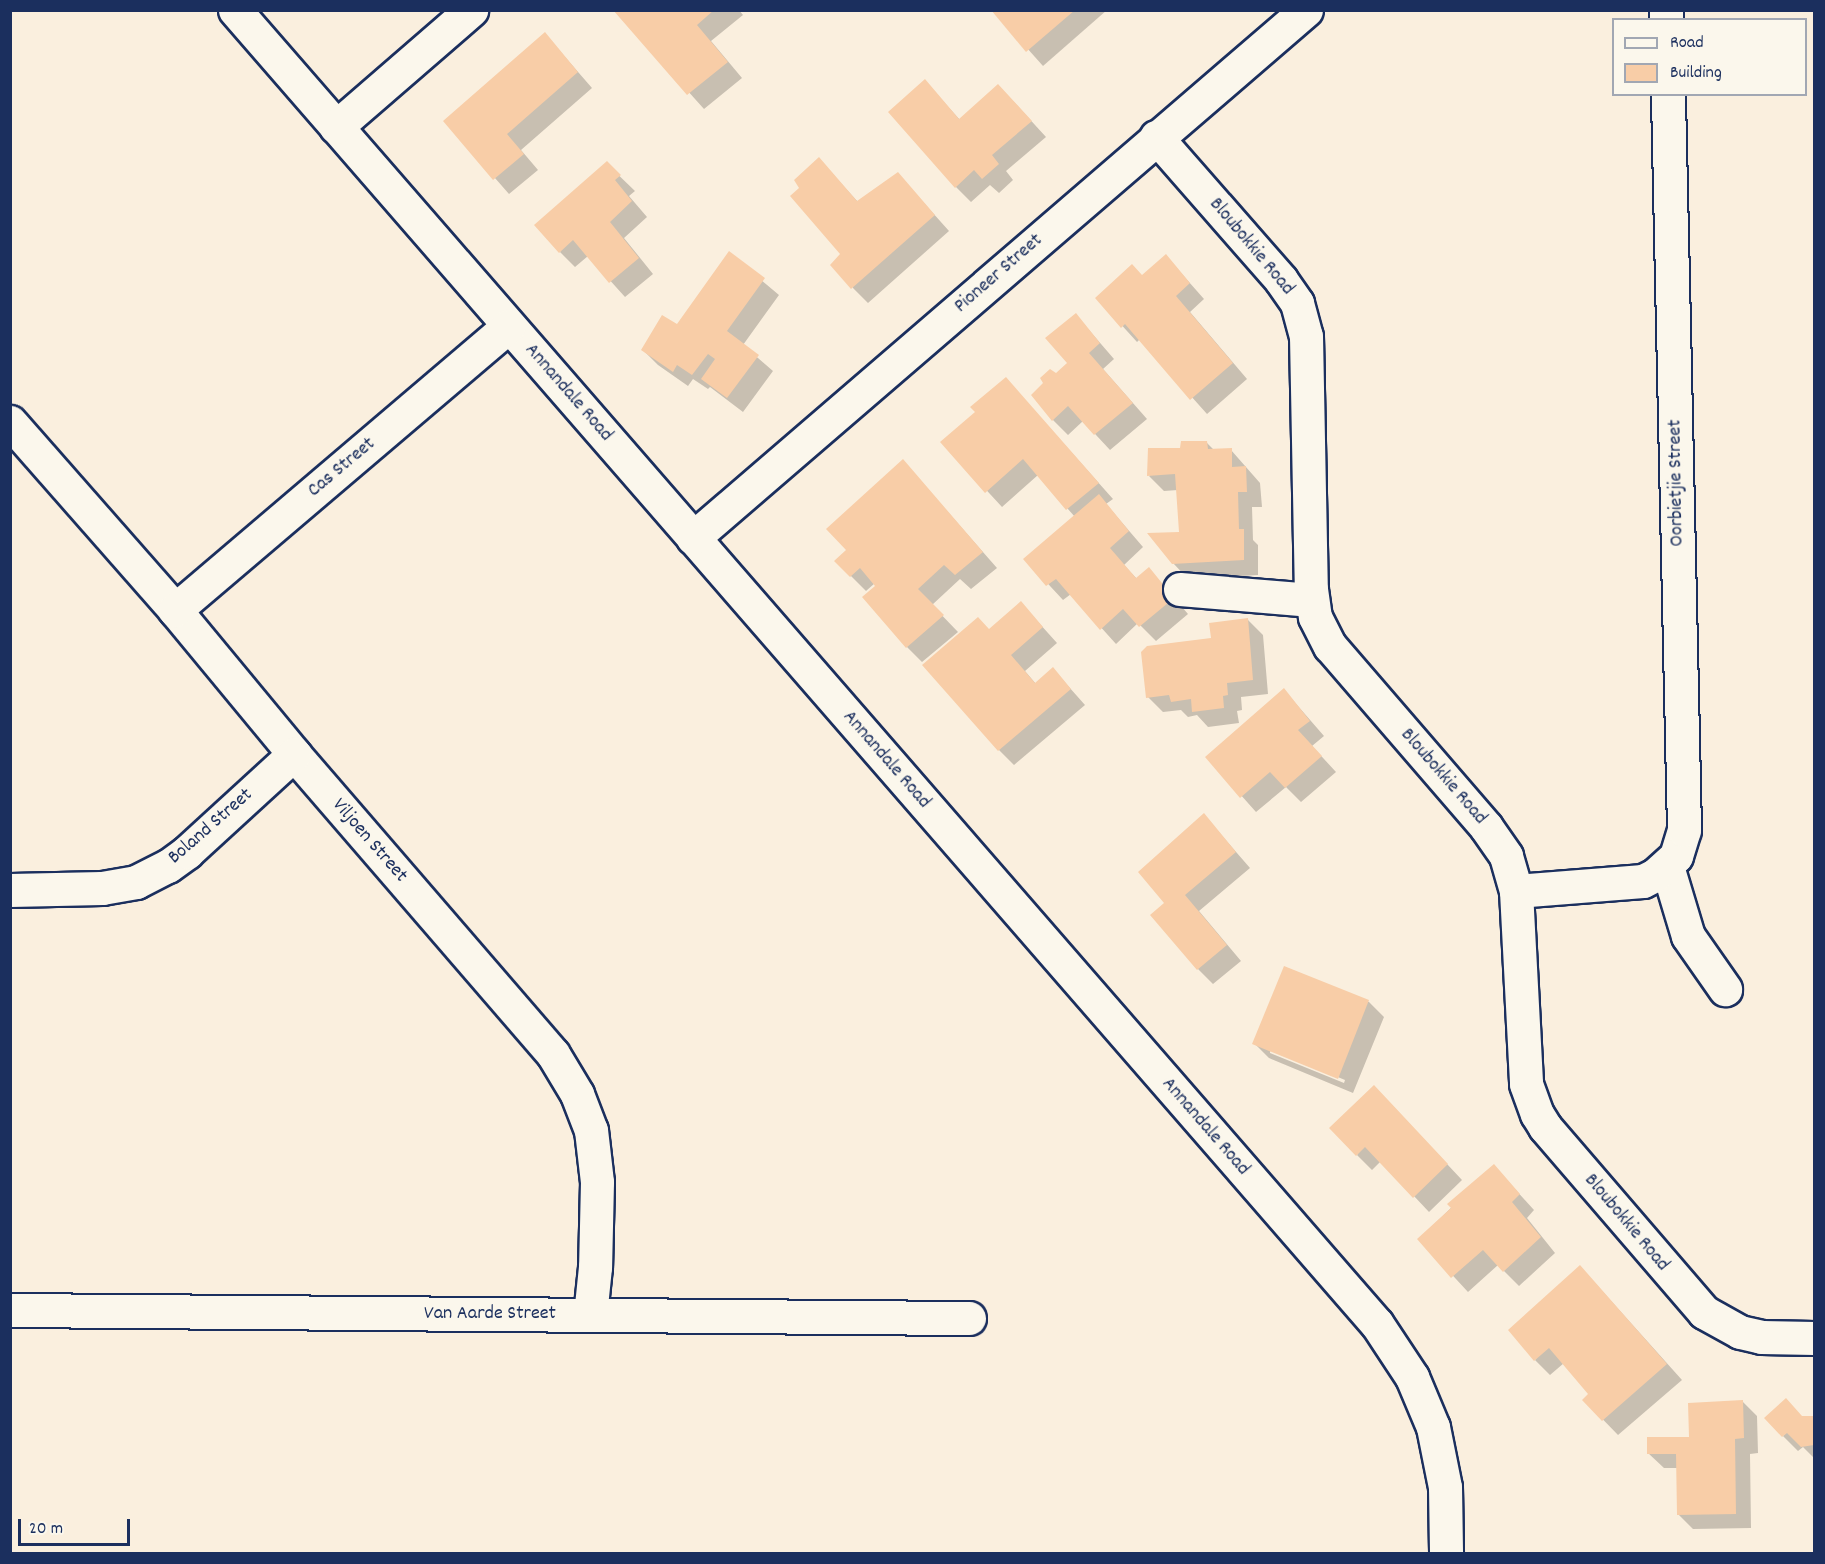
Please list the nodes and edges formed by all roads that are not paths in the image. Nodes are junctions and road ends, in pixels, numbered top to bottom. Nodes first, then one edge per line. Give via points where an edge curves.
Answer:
1 (235, 10) edge
2 (471, 10) edge
3 (1306, 10) edge
4 (1668, 96) edge
5 (336, 127) junction
6 (1156, 137) junction
7 (509, 326) junction
8 (10, 422) edge
9 (693, 538) junction
10 (1180, 590) dead end
11 (1312, 600) junction
12 (176, 610) junction
13 (294, 754) junction
14 (1667, 866) junction
15 (10, 890) edge
16 (1516, 891) junction
17 (1725, 989) dead end
18 (10, 1310) edge
19 (590, 1315) junction
20 (969, 1318) dead end
21 (1815, 1338) edge
22 (1446, 1554) edge

1 - 5 street, Annandale Road
2 - 5 street
3 - 6 street, Pioneer Street
4 - 14 street, Oorbietjie Street via 1685,817 1681,843
5 - 7 street, Annandale Road
6 - 9 street, Pioneer Street
6 - 11 street, Bloubokkie Road via 1291,291 1303,320
7 - 9 street, Annandale Road
7 - 12 street, Cas Street
8 - 12 street, Viljoen Street
9 - 22 street, Annandale Road via 1397,1351 1421,1394 1433,1427 1445,1487
10 - 11 street
11 - 16 street, Bloubokkie Road via 1321,632 1330,646 1497,840
12 - 13 street, Viljoen Street
13 - 15 street, Boland Street via 187,852 136,882 102,888
13 - 19 street, Viljoen Street via 553,1054 577,1094 591,1130 597,1182
14 - 16 street via 1643,881 1628,884
14 - 17 street via 1688,936
16 - 21 street, Bloubokkie Road via 1526,1084 1545,1127 1704,1312 1740,1332 1761,1337
18 - 19 street, Van Aarde Street
19 - 20 street, Van Aarde Street

